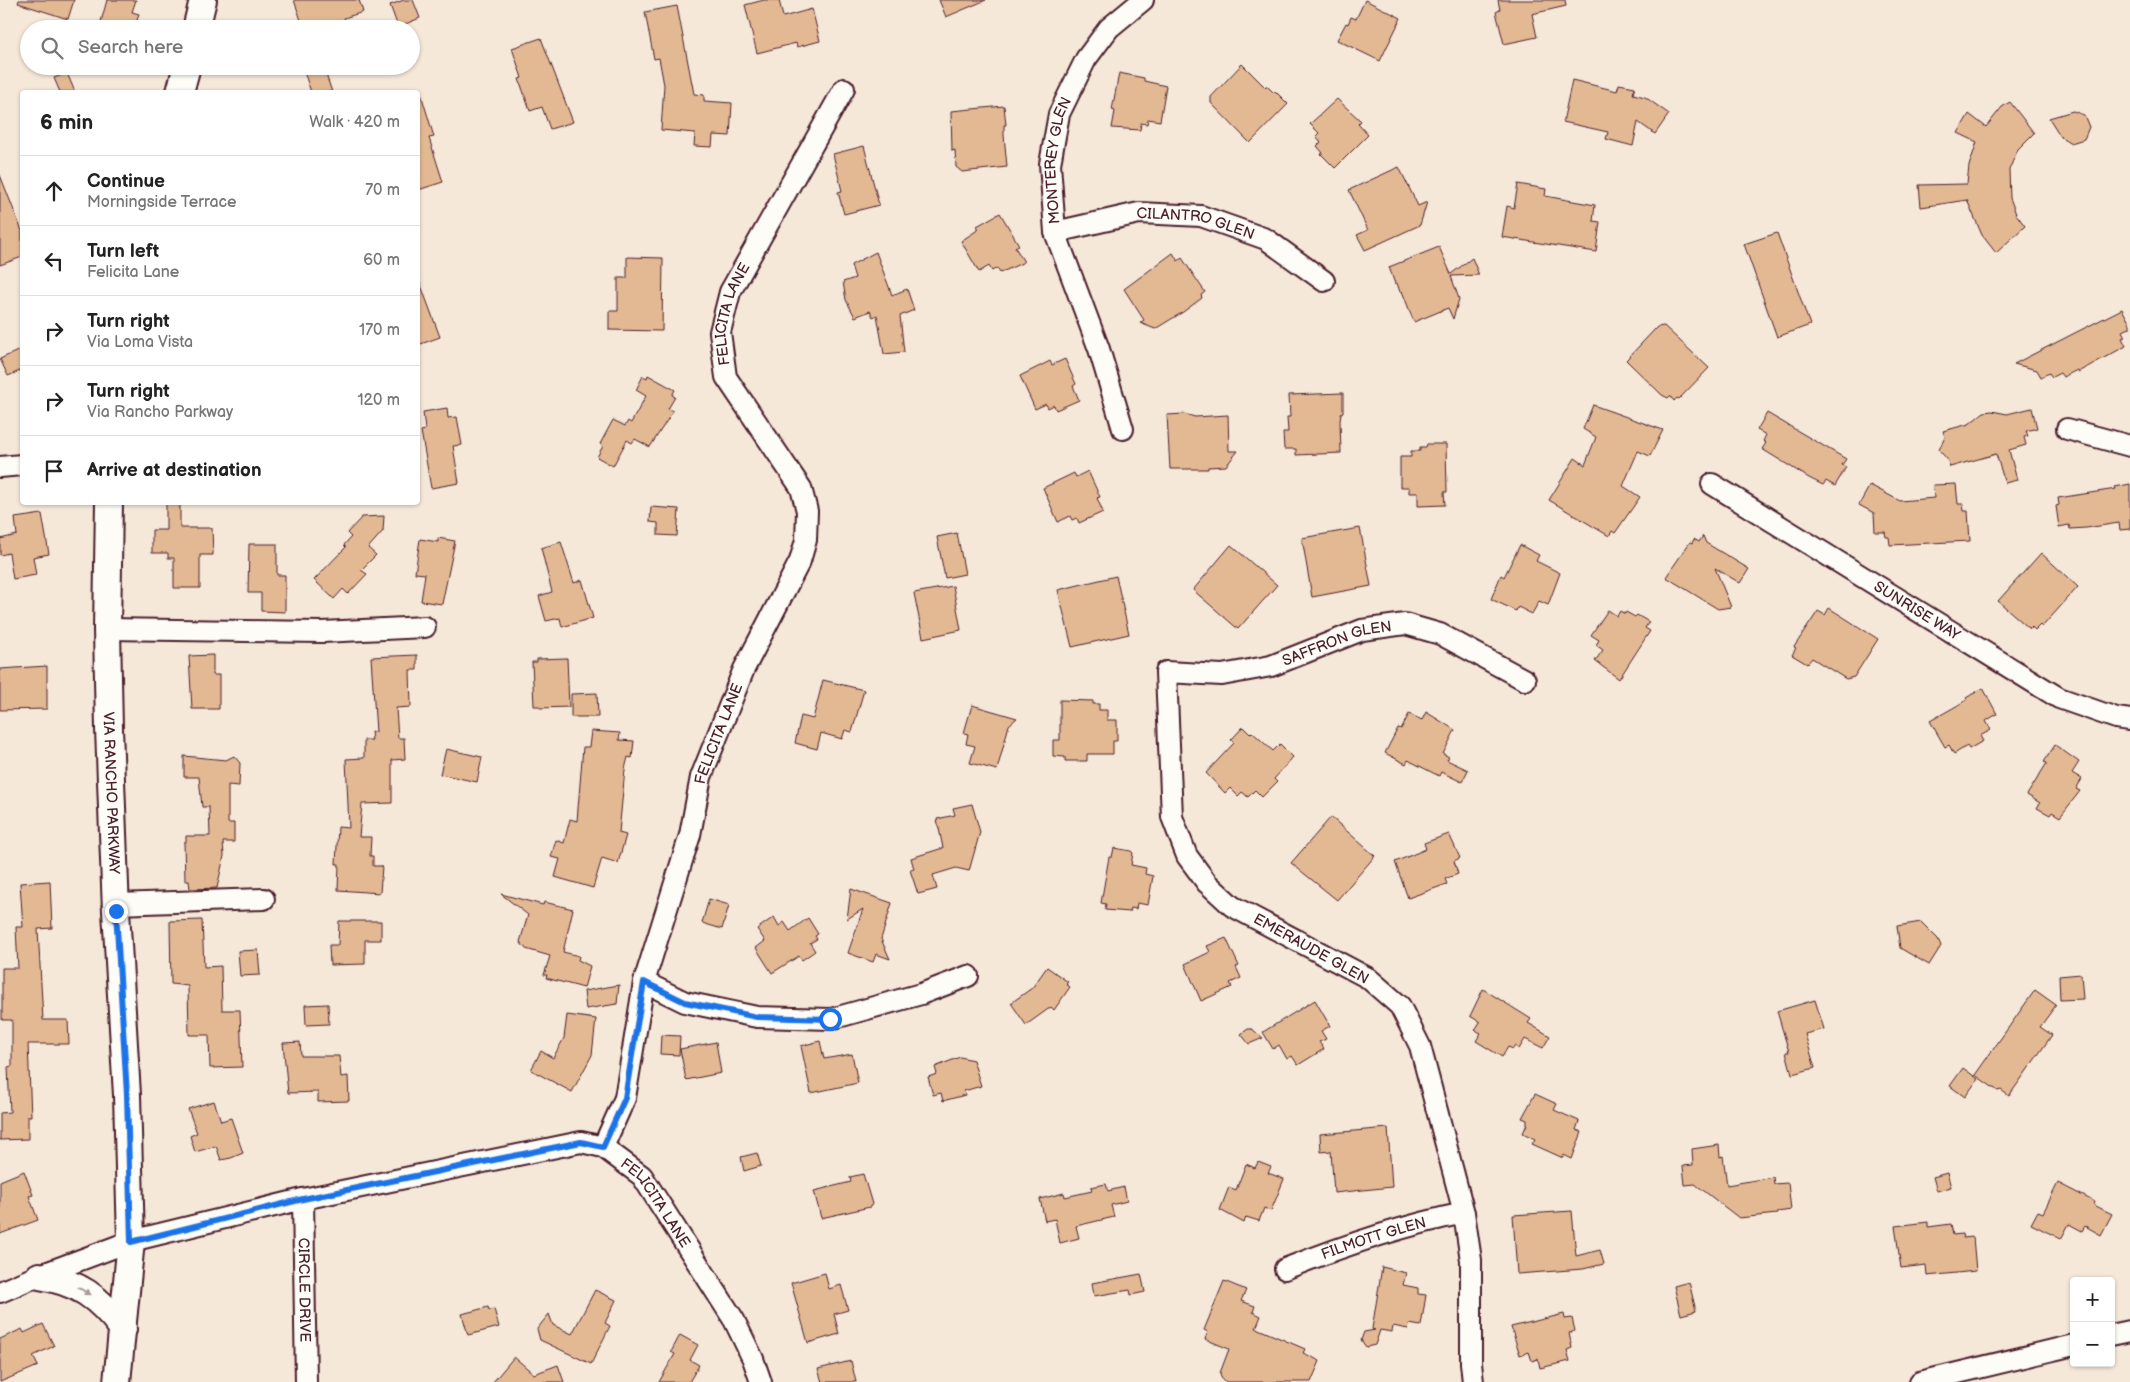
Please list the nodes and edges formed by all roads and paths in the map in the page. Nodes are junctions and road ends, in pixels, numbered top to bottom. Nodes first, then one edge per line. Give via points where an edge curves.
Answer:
1 (203, 0) edge
2 (1143, 0) edge
3 (198, 20) edge
4 (185, 75) edge
5 (181, 90) edge
6 (844, 90) dead end
7 (1055, 232) junction
8 (1324, 281) dead end
9 (1123, 429) dead end
10 (2067, 429) dead end
11 (2130, 446) edge
12 (20, 465) edge
13 (0, 467) edge
14 (1712, 484) dead end
15 (108, 505) edge
16 (425, 626) dead end
17 (107, 629) junction
18 (1166, 672) joint
19 (1525, 680) dead end
20 (2130, 720) edge
21 (264, 899) dead end
22 (116, 904) junction
23 (968, 976) dead end
24 (644, 982) junction
25 (603, 1147) junction
26 (303, 1199) junction
27 (1464, 1213) junction
28 (131, 1242) junction
29 (1285, 1269) dead end
30 (39, 1276) junction
31 (0, 1292) edge
32 (123, 1329) junction
33 (2130, 1331) edge
34 (2115, 1334) edge
35 (2070, 1346) edge
36 (117, 1382) edge
37 (306, 1382) edge
38 (761, 1382) edge
39 (1473, 1382) edge
40 (1920, 1382) edge

1 - 3 main road
2 - 7 street, MONTEREY GLEN via 1109,28 1086,59 1059,114 1050,164
4 - 5 main road
6 - 24 street, FELICITA LANE via 730,292 720,332 726,377 801,488 807,511 806,540 800,560 744,668 701,777 690,835
7 - 8 street, CILANTRO GLEN via 1139,213 1201,216 1266,239
7 - 9 street, MONTEREY GLEN via 1099,349
10 - 11 street
12 - 13 street
14 - 20 street, SUNRISE WAY via 2059,698
15 - 17 main road, VIA RANCHO PARKWAY
16 - 17 street via 322,632
17 - 22 main road, VIA RANCHO PARKWAY
18 - 19 street, SAFFRON GLEN via 1222,675 1271,666 1362,630 1405,624 1440,634
18 - 27 street, EMERAUDE GLEN via 1172,817 1187,856 1207,883 1232,906 1368,978 1400,1006 1420,1046
21 - 22 street
22 - 28 main road, VIA RANCHO PARKWAY via 127,1095
23 - 24 street via 921,994 830,1019 757,1017 685,1002
24 - 25 street, FELICITA LANE via 625,1098
25 - 26 street via 581,1142
25 - 38 street, FELICITA LANE via 642,1176 734,1320
26 - 28 street
26 - 37 street, CIRCLE DRIVE
27 - 29 street, FILMOTT GLEN via 1358,1240
27 - 39 street, EMERAUDE GLEN via 1472,1260
28 - 30 street
28 - 32 main road, VIA RANCHO PARKWAY
30 - 31 street
30 -> 32 main road via 54,1278 84,1290 107,1308
32 - 36 main road, VIA RANCHO PARKWAY
33 - 34 street
35 - 40 street

